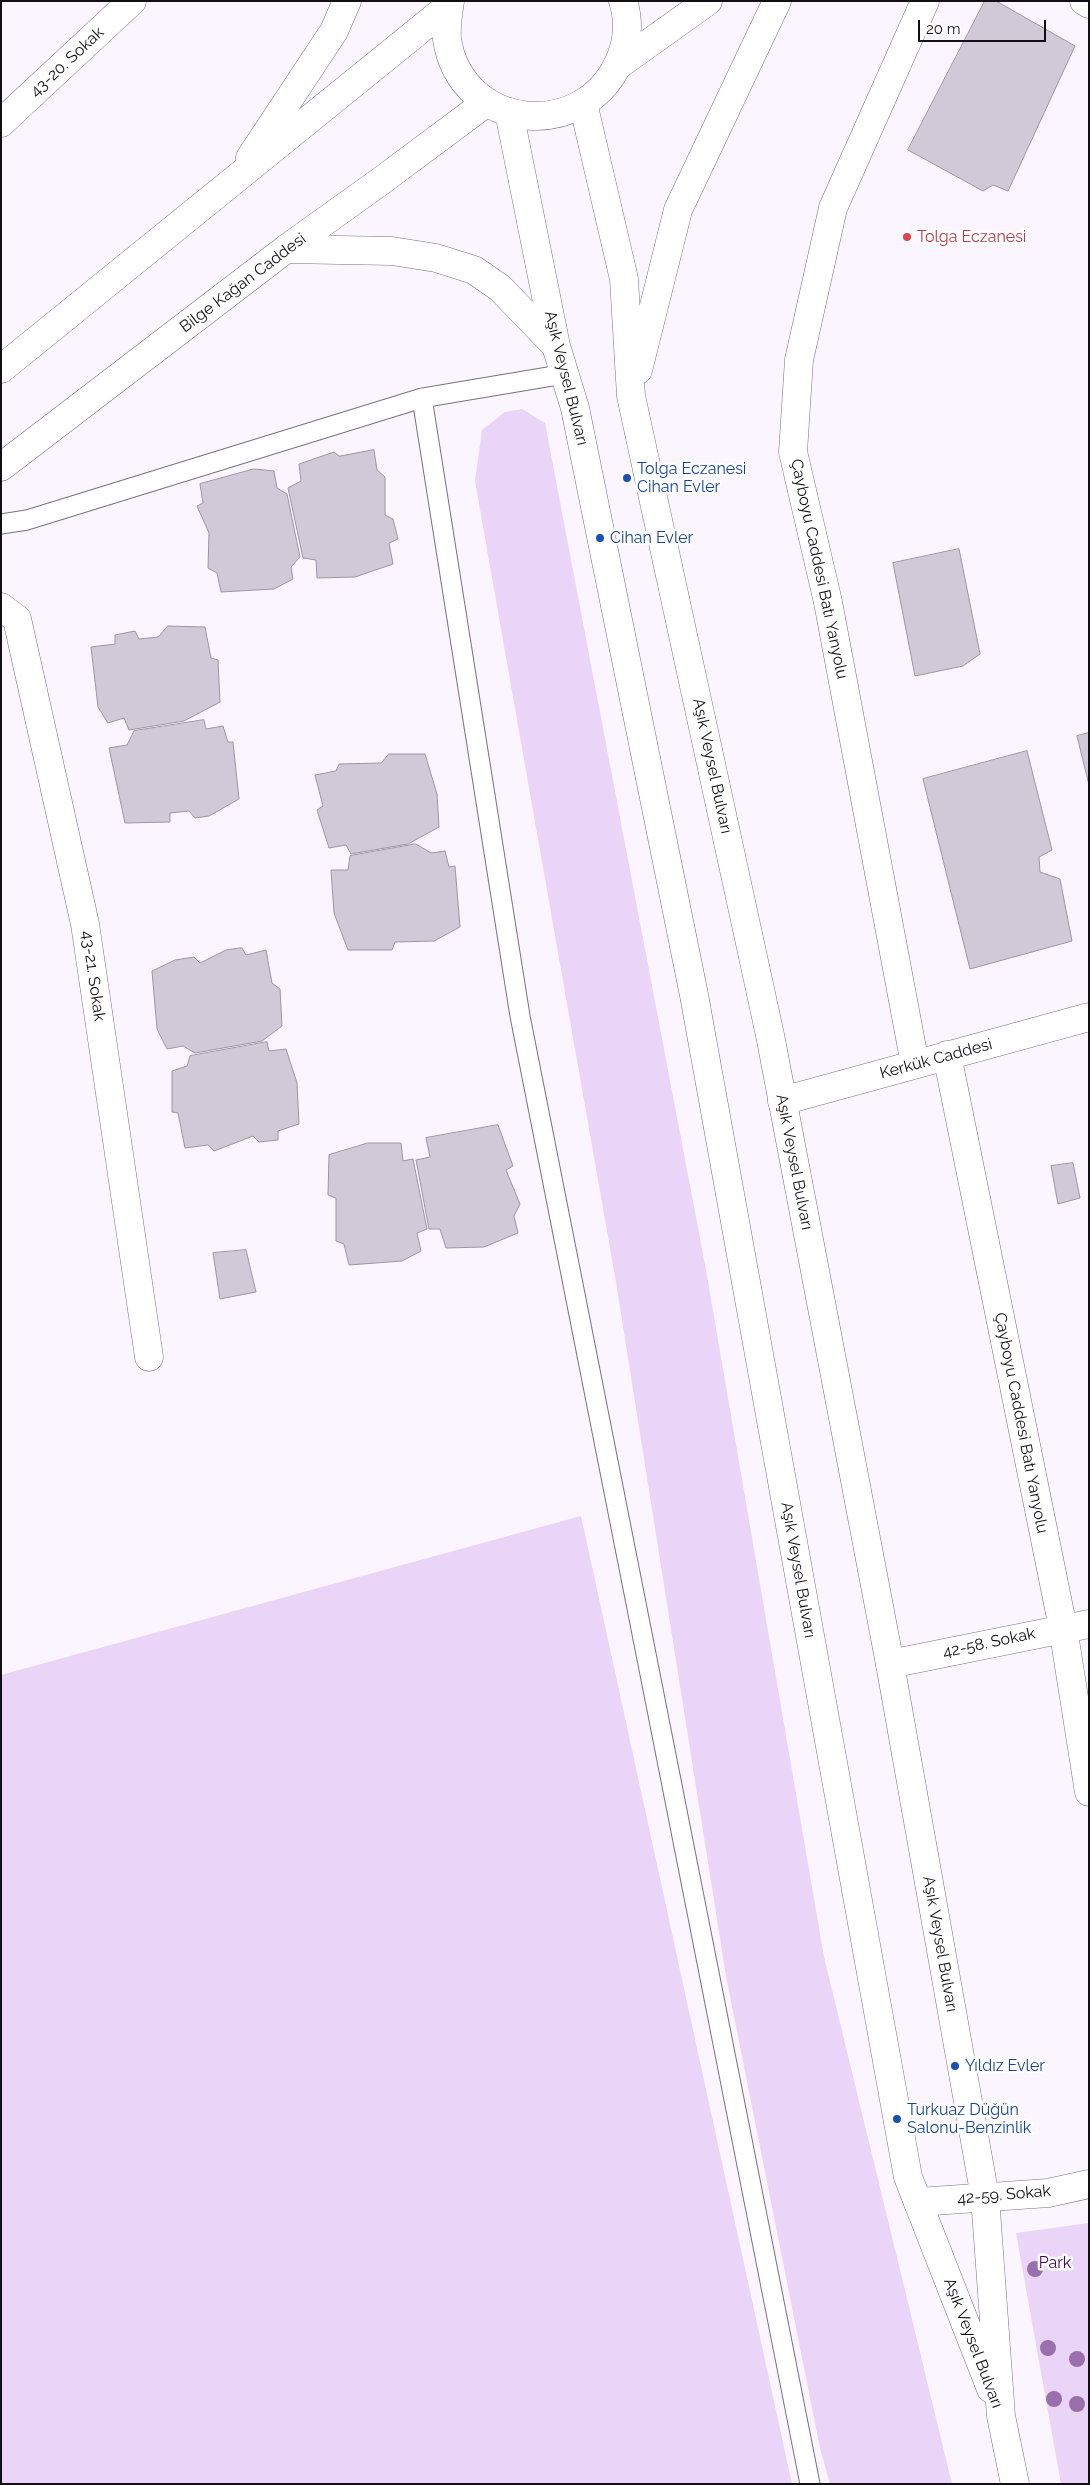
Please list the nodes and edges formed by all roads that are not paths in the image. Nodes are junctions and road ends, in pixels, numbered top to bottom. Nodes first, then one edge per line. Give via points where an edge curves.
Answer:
1 (132, 1) edge
2 (347, 1) edge
3 (623, 1) edge
4 (708, 1) edge
5 (777, 1) edge
6 (925, 1) edge
7 (1084, 1) edge
8 (450, 3) edge
9 (1089, 4) edge
10 (617, 66) junction
11 (583, 103) junction
12 (498, 107) junction
13 (1, 123) edge
14 (234, 182) junction
15 (286, 249) junction
16 (556, 346) junction
17 (1, 369) edge
18 (565, 374) junction
19 (631, 396) junction
20 (422, 398) junction
21 (1, 467) edge
22 (1, 524) edge
23 (1, 607) edge
24 (1089, 1017) edge
25 (947, 1055) junction
26 (915, 1064) junction
27 (782, 1101) junction
28 (149, 1357) dead end
29 (1076, 1626) edge
30 (890, 1664) junction
31 (1089, 1792) edge
32 (1089, 2184) edge
33 (986, 2197) junction
34 (918, 2202) junction
35 (1002, 2416) junction
36 (810, 2484) edge
37 (1015, 2484) edge

1 - 13 street, 43-20. Sokak
2 - 14 street via 334,31
3 - 10 street via 626,37
4 - 10 street
5 - 19 street via 678,210
6 - 26 street, Çayboyu Caddesi Batı Yanyolu via 834,208 800,360 793,452 828,602
7 - 9 street
8 - 12 street via 447,38 454,62 467,85
8 - 14 street
10 - 11 street via 603,87
11 - 12 street via 548,116 528,116
11 - 19 street, Aşık Veysel Bulvarı via 624,280
12 - 15 street, Bilge Kağan Caddesi via 381,181
12 - 16 street, Aşık Veysel Bulvarı
14 - 17 street
15 - 16 street via 392,251 436,258 474,270 500,288
15 - 21 street, Bilge Kağan Caddesi
16 - 18 street, Aşık Veysel Bulvarı
18 - 20 lane
18 - 34 street, Aşık Veysel Bulvarı via 575,408 694,995 906,2168
19 - 27 street, Aşık Veysel Bulvarı
20 - 22 lane via 27,520
20 - 36 lane via 520,1016
23 - 28 street, 43-21. Sokak via 17,619 85,924
24 - 25 street, Kerkük Caddesi
25 - 26 street, Kerkük Caddesi
25 - 29 street, Çayboyu Caddesi Batı Yanyolu
26 - 27 street, Kerkük Caddesi
27 - 30 street, Aşık Veysel Bulvarı
29 - 30 street, 42-58. Sokak
29 - 31 street, Çayboyu Caddesi Batı Yanyolu
30 - 33 street, Aşık Veysel Bulvarı
32 - 33 street, 42-59. Sokak via 1048,2193
33 - 34 street, 42-59. Sokak
33 - 35 street, Aşık Veysel Bulvarı
34 - 35 street, Aşık Veysel Bulvarı
35 - 37 street

